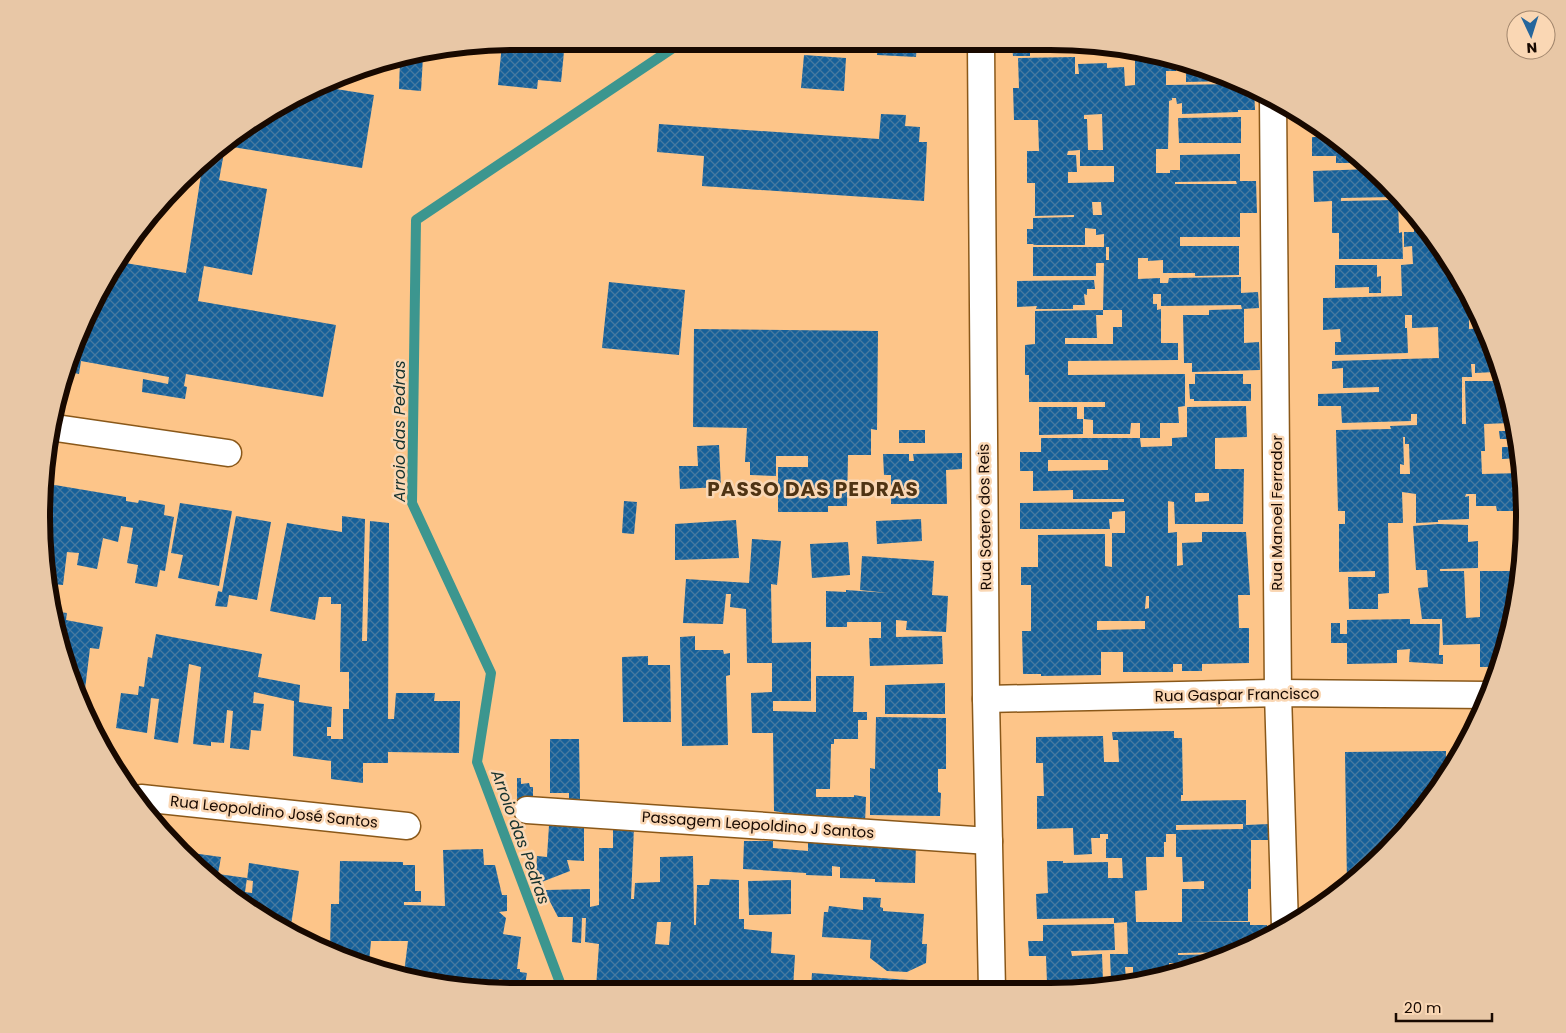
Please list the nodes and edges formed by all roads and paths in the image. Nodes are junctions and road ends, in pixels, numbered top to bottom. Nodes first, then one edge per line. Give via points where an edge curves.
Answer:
1 (981, 50) edge
2 (1273, 107) edge
3 (58, 428) edge
4 (228, 453) dead end
5 (1278, 693) junction
6 (1480, 695) edge
7 (986, 699) junction
8 (145, 798) edge
9 (527, 810) dead end
10 (407, 826) dead end
11 (989, 841) junction
12 (1285, 920) edge
13 (992, 983) edge

1 - 7 street, Rua Sotero dos Reis
2 - 5 street, Rua Manoel Ferrador
3 - 4 street
5 - 6 street, Rua Gaspar Francisco
5 - 7 street, Rua Gaspar Francisco
5 - 12 street, Rua Manoel Ferrador
7 - 11 street, Rua Sotero dos Reis
8 - 10 street, Rua Leopoldino José Santos
9 - 11 street, Passagem Leopoldino J Santos
11 - 13 street, Rua Sotero dos Reis

